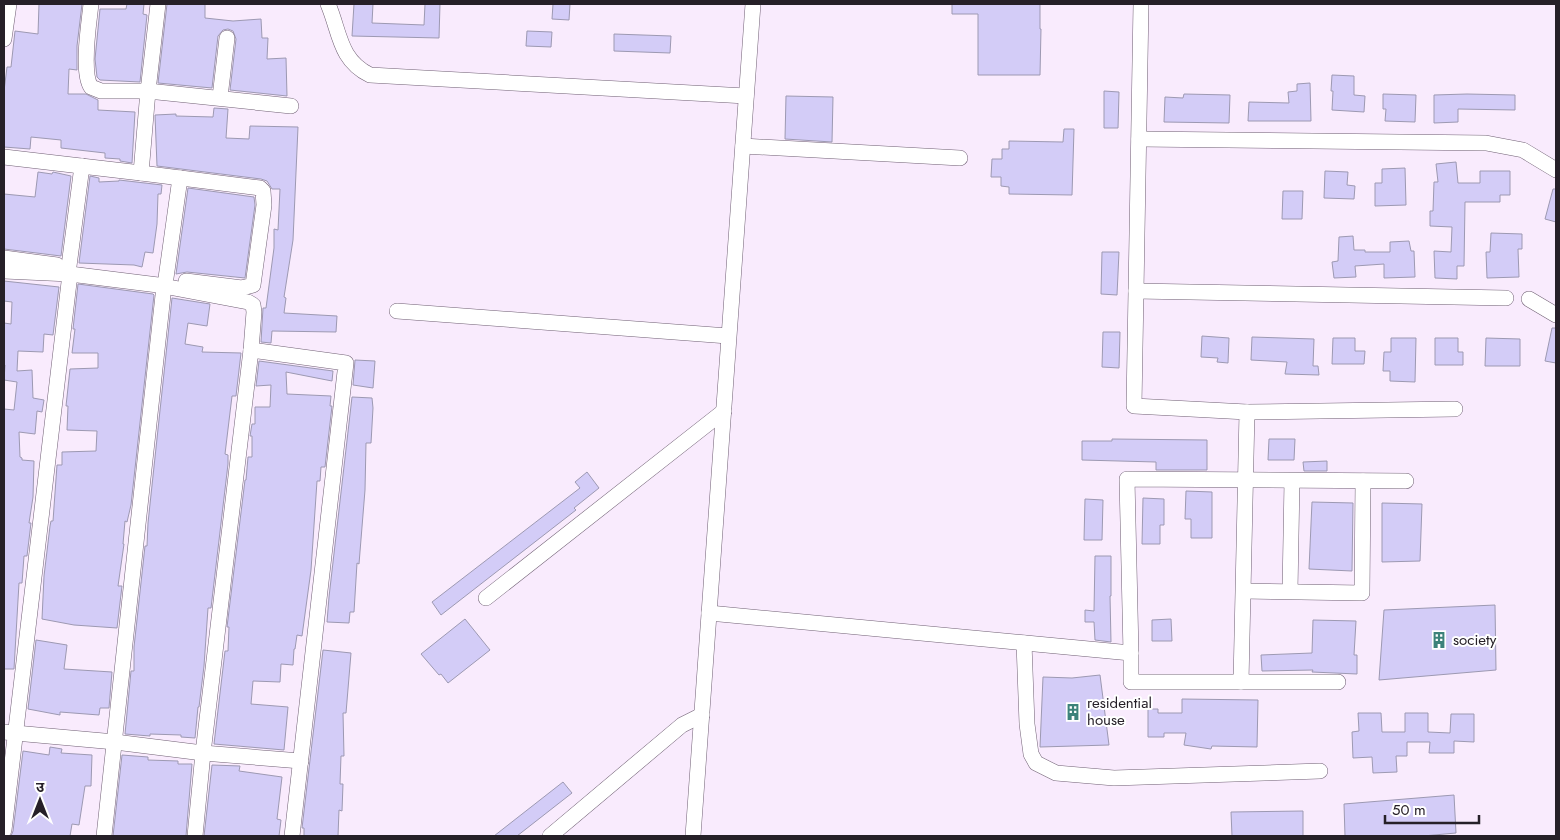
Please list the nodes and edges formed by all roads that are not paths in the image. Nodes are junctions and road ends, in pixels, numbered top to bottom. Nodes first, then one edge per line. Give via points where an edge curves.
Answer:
1 (9, 4) edge
2 (91, 4) edge
3 (158, 4) edge
4 (328, 4) edge
5 (753, 4) edge
6 (1141, 4) edge
7 (227, 38) dead end
8 (4, 39) edge
9 (148, 91) junction
10 (746, 96) junction
11 (220, 98) junction
12 (291, 106) dead end
13 (1139, 139) junction
14 (743, 146) junction
15 (4, 157) edge
16 (960, 158) dead end
17 (82, 166) junction
18 (1556, 170) edge
19 (141, 173) junction
20 (180, 178) junction
21 (4, 258) edge
22 (70, 270) junction
23 (4, 271) edge
24 (165, 282) junction
25 (1136, 291) junction
26 (1506, 298) dead end
27 (1529, 298) dead end
28 (397, 311) dead end
29 (1556, 315) edge
30 (728, 336) junction
31 (251, 350) junction
32 (1455, 409) dead end
33 (724, 410) junction
34 (1247, 412) junction
35 (1245, 480) junction
36 (1292, 480) junction
37 (1363, 481) junction
38 (1406, 481) dead end
39 (1244, 591) junction
40 (1290, 592) junction
41 (486, 598) dead end
42 (709, 613) junction
43 (1024, 642) junction
44 (1131, 652) junction
45 (1241, 682) junction
46 (1338, 682) dead end
47 (702, 715) junction
48 (9, 733) edge
49 (115, 742) junction
50 (203, 753) junction
51 (301, 760) junction
52 (1320, 771) dead end
53 (4, 830) edge
54 (104, 836) edge
55 (195, 836) edge
56 (292, 836) edge
57 (550, 836) edge
58 (693, 836) edge

1 - 8 street
2 - 9 street via 87,78 91,87 102,91
3 - 9 street
4 - 10 street via 346,53 352,63 370,75
5 - 10 street
6 - 13 street
7 - 11 street
9 - 11 street
9 - 19 street
10 - 14 street
11 - 12 street
13 - 18 street via 1486,143 1523,150
13 - 25 street
14 - 16 street
14 - 30 street
15 - 17 street
17 - 19 street
17 - 22 street
19 - 20 street
20 - 24 street
20 - 24 street via 263,191 256,269 253,285 242,288
21 - 22 street
22 - 23 street
22 - 24 street
22 - 48 street
24 - 31 street via 253,305
24 - 49 street
25 - 26 street
25 - 34 street via 1134,406
27 - 29 street
28 - 30 street
30 - 33 street
31 - 50 street
31 - 51 street via 346,362
32 - 34 street
33 - 41 street
33 - 42 street
34 - 35 street
35 - 36 street
35 - 39 street
35 - 44 street via 1127,479
36 - 37 street
36 - 40 street
37 - 38 street
37 - 40 street via 1362,593
39 - 40 street
39 - 45 street
42 - 43 street
42 - 47 street
43 - 44 street
43 - 52 street via 1031,754 1036,764 1056,773 1114,778
44 - 45 street via 1131,682
45 - 46 street
47 - 57 street via 682,725
47 - 58 street
48 - 49 street
48 - 53 street
49 - 50 street
49 - 54 street
50 - 51 street
50 - 55 street
51 - 56 street

